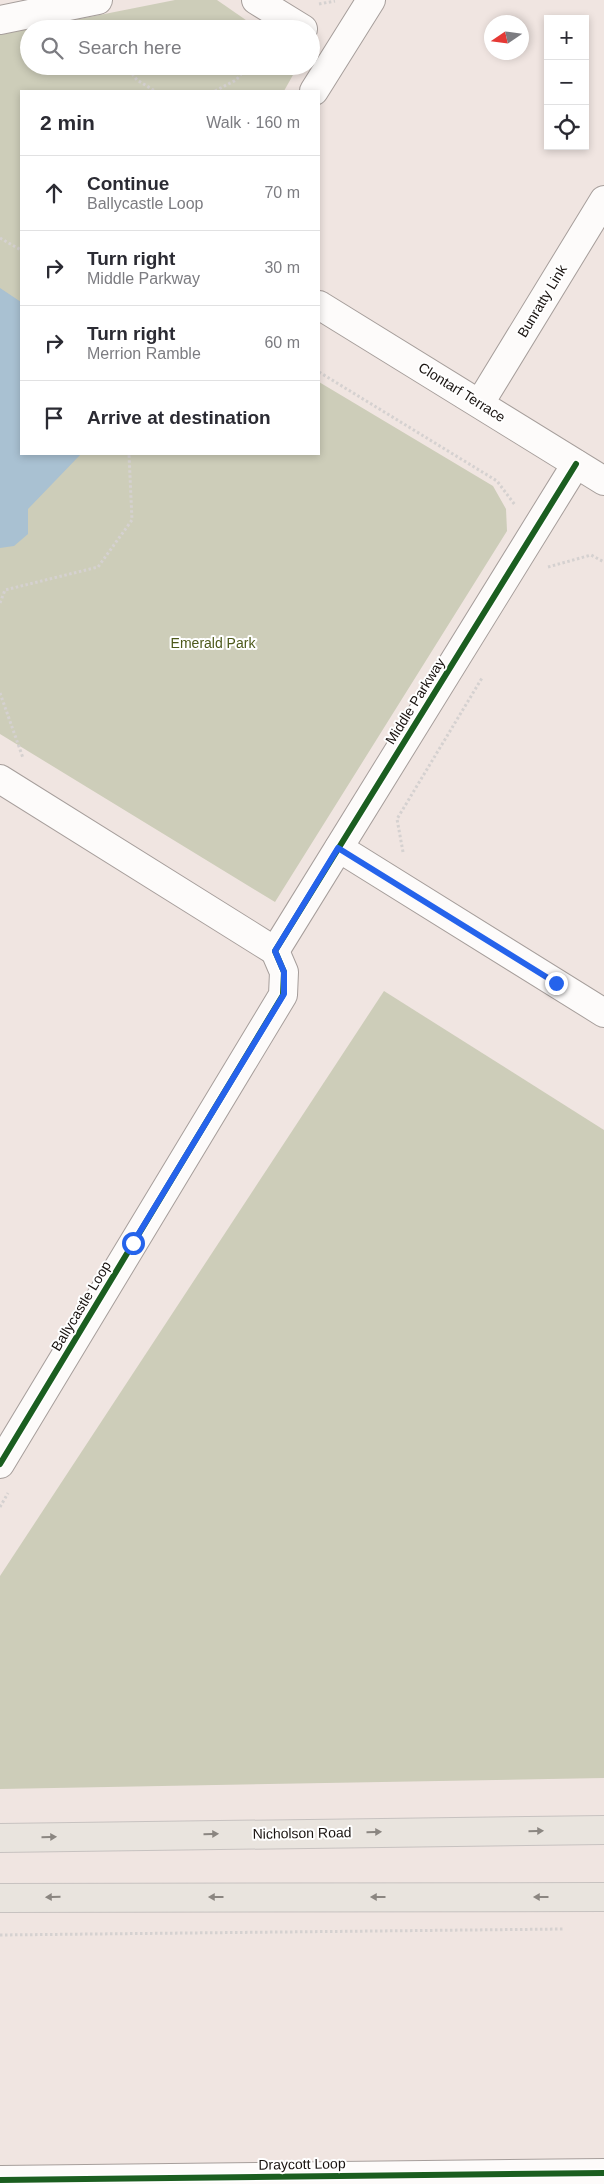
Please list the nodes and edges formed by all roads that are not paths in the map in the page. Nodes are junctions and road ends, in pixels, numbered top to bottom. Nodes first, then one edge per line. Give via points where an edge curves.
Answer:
1 (98, 0) edge
2 (256, 0) edge
3 (371, 0) edge
4 (0, 20) edge
5 (288, 20) edge
6 (320, 39) edge
7 (339, 51) junction
8 (315, 90) edge
9 (604, 200) edge
10 (320, 306) edge
11 (480, 403) junction
12 (576, 464) junction
13 (604, 481) edge
14 (0, 779) edge
15 (338, 848) junction
16 (275, 951) junction
17 (604, 1013) edge
18 (0, 1464) edge
19 (604, 1830) edge
20 (0, 1838) edge
21 (604, 1897) edge
22 (0, 1898) edge
23 (604, 2173) edge
24 (0, 2180) edge

1 - 4 street
2 - 5 street
3 - 7 street
6 - 7 street
7 - 8 street
9 - 11 street, Bunratty Link
10 - 11 street, Clontarf Terrace
11 - 12 street, Clontarf Terrace
12 - 13 street, Clontarf Terrace
12 - 15 street, Middle Parkway
14 - 16 street
15 - 16 street, Middle Parkway
15 - 17 street
16 - 18 street, Ballycastle Loop via 284,972 284,994
20 -> 19 main road, Nicholson Road
21 -> 22 main road
23 - 24 street, Draycott Loop

